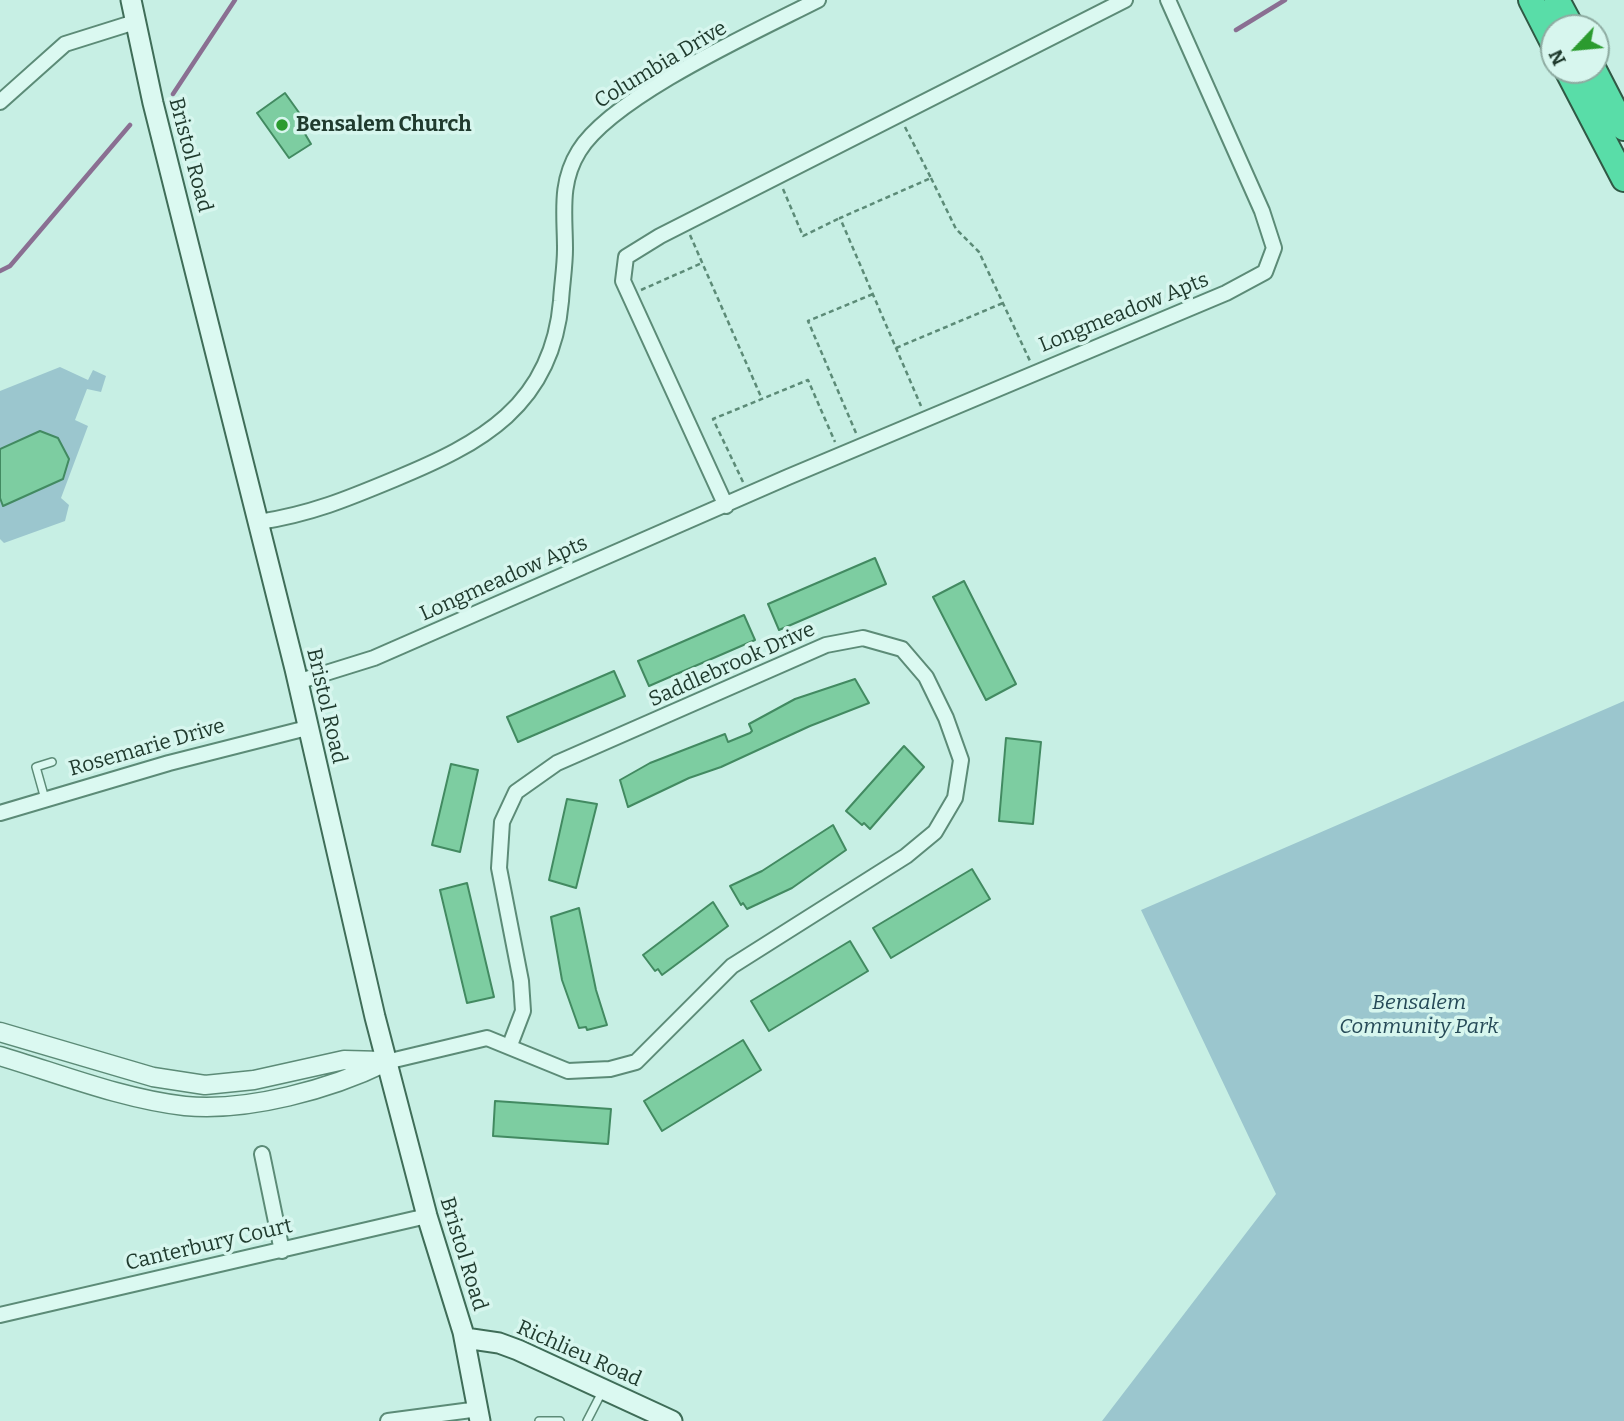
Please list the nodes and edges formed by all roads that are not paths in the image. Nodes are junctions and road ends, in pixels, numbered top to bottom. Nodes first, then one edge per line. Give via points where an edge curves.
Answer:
1 (131, 0) edge
2 (818, 0) edge
3 (1125, 0) edge
4 (1168, 0) edge
5 (1531, 0) edge
6 (1540, 18) edge
7 (135, 22) junction
8 (1574, 84) edge
9 (1601, 84) edge
10 (0, 102) edge
11 (1624, 128) edge
12 (1624, 179) edge
13 (726, 506) junction
14 (259, 522) junction
15 (297, 682) junction
16 (307, 728) junction
17 (52, 762) dead end
18 (46, 800) junction
19 (0, 813) edge
20 (0, 1032) edge
21 (510, 1045) junction
22 (0, 1056) edge
23 (386, 1062) junction
24 (262, 1154) dead end
25 (427, 1216) junction
26 (282, 1251) junction
27 (0, 1315) edge
28 (464, 1338) junction
29 (603, 1390) junction
30 (480, 1415) edge
31 (388, 1421) edge
32 (539, 1421) edge
33 (560, 1421) edge
34 (587, 1421) edge
35 (672, 1421) edge

1 - 7 main road, Bristol Road
2 - 14 street, Columbia Drive via 664,83 608,119 586,141 570,166 563,199 565,248 554,334 532,386 500,423 445,459 332,506
3 - 13 street via 626,257 623,281
4 - 13 street, Longmeadow Apts via 1262,211 1274,248 1270,264 1255,279 1226,293
5 - 6 highway
7 - 10 street via 65,44
7 - 14 main road, Bristol Road
8 - 12 highway
9 - 11 highway
13 - 15 street, Longmeadow Apts via 374,658
14 - 15 main road, Bristol Road
15 - 16 main road, Bristol Road
16 - 18 street, Rosemarie Drive via 250,740
16 - 23 main road, Bristol Road
17 - 18 lane via 36,767
18 - 19 street, Rosemarie Drive
20 - 23 street via 153,1077 205,1085 254,1080 344,1060
21 - 21 street, Saddlebrook Drive via 568,1071 610,1069 636,1062 732,966 906,856 935,832 955,798 961,760 926,677 902,649 863,638 826,645 557,763 516,792 502,822 499,868 522,981 523,1011
21 - 23 street, Saddlebrook Drive via 487,1038
22 - 23 street via 148,1100 189,1106 264,1101 351,1080
23 - 25 main road, Bristol Road
24 - 26 street
25 - 26 street, Canterbury Court
25 - 28 main road, Bristol Road
26 - 27 street, Canterbury Court
28 - 29 main road, Richlieu Road via 509,1346
28 - 30 main road, Bristol Road
29 - 34 lane
29 - 35 main road, Richlieu Road
30 - 31 street
32 - 33 lane

